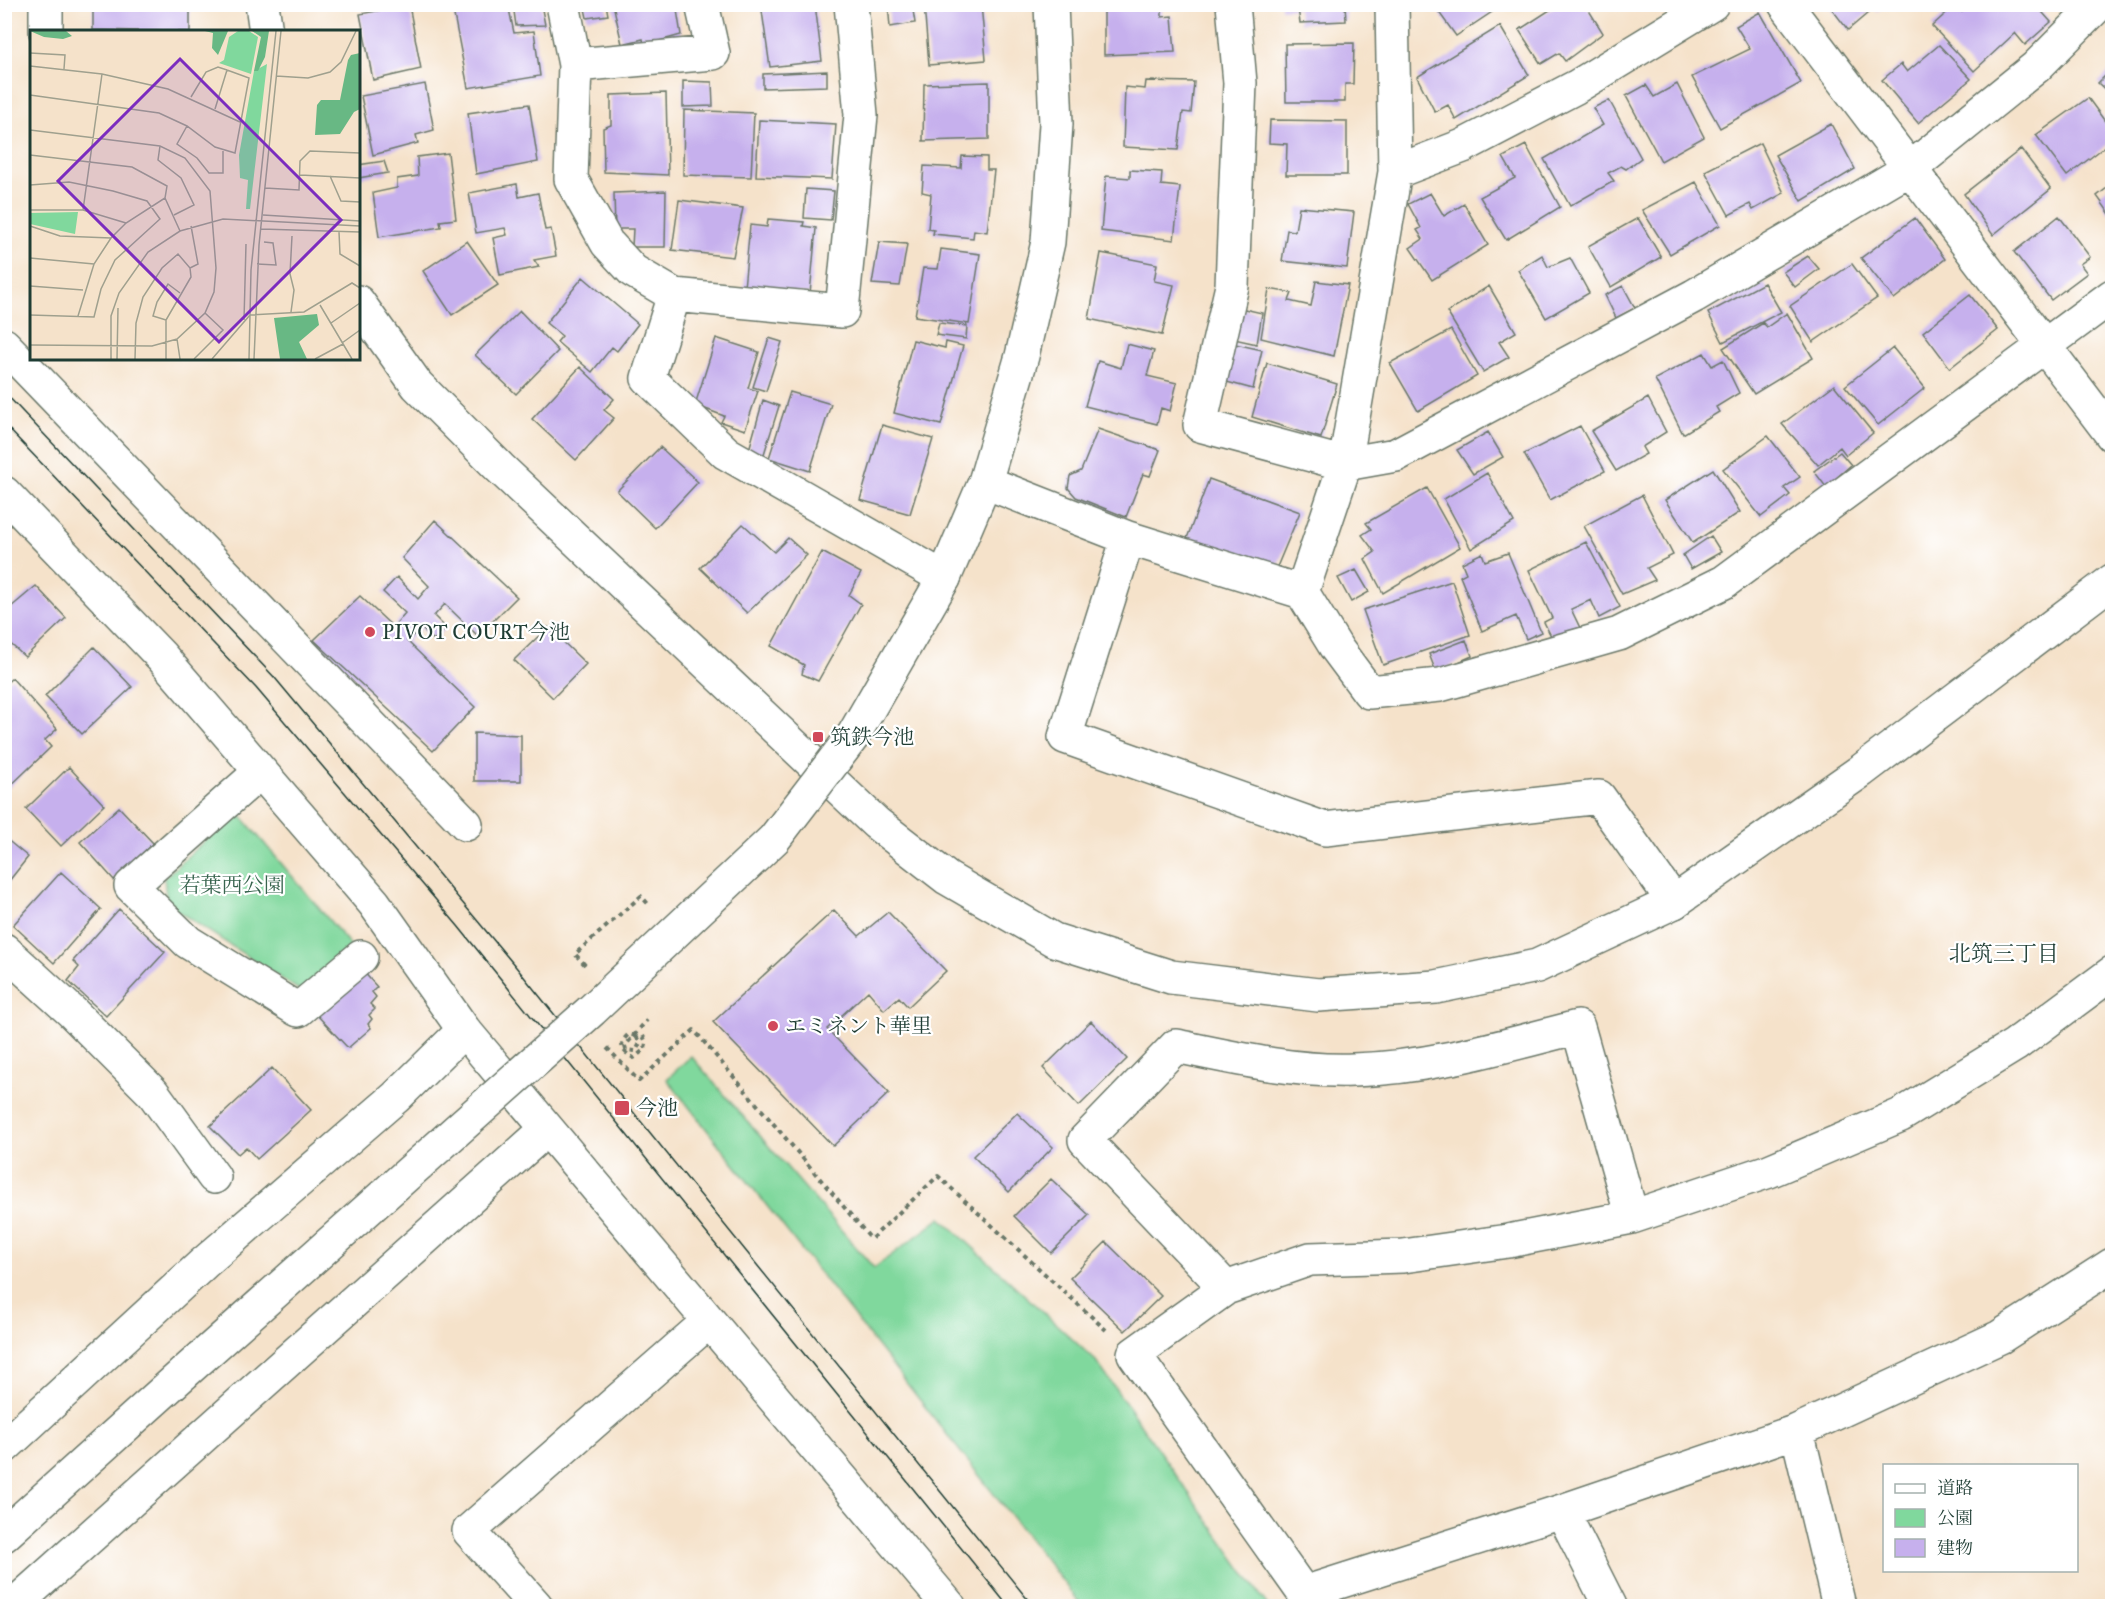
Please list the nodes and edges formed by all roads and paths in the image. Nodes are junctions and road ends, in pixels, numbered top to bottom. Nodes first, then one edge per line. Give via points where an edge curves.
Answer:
1 (46, 4) edge
2 (262, 4) edge
3 (563, 4) edge
4 (702, 4) edge
5 (851, 4) edge
6 (1051, 4) edge
7 (1233, 4) edge
8 (1392, 4) edge
9 (1712, 4) edge
10 (1785, 4) edge
11 (2099, 4) edge
12 (46, 30) edge
13 (266, 30) edge
14 (575, 65) junction
15 (1911, 168) junction
16 (1395, 172) junction
17 (675, 295) junction
18 (2112, 296) edge
19 (360, 305) edge
20 (4, 345) edge
21 (2046, 346) junction
22 (2112, 435) edge
23 (1345, 464) junction
24 (985, 482) junction
25 (4, 493) edge
26 (1128, 538) junction
27 (944, 578) junction
28 (2112, 580) edge
29 (1302, 592) junction
30 (260, 772) junction
31 (466, 824) dead end
32 (1674, 902) junction
33 (4, 950) edge
34 (361, 957) dead end
35 (2112, 973) edge
36 (647, 1020) dead end
37 (464, 1030) junction
38 (643, 1036) dead end
39 (606, 1047) dead end
40 (548, 1130) junction
41 (214, 1178) dead end
42 (1632, 1217) junction
43 (2112, 1265) edge
44 (1226, 1288) junction
45 (708, 1322) junction
46 (1134, 1354) junction
47 (1797, 1431) junction
48 (4, 1447) edge
49 (1562, 1511) junction
50 (4, 1535) edge
51 (1308, 1600) edge
52 (13, 1606) edge
53 (536, 1606) edge
54 (949, 1606) edge
55 (1610, 1606) edge
56 (1839, 1606) edge

1 - 12 street
2 - 13 street
3 - 14 street
4 - 14 street via 713,53
5 - 17 street via 861,115 842,311
6 - 24 street via 1056,124 1048,242 1022,356
7 - 23 street via 1240,83 1232,286 1200,425
8 - 16 street
9 - 16 street via 1565,92 1463,146
10 - 15 street
11 - 15 street via 2036,67
14 - 17 street via 571,179 607,243 633,271
15 - 21 street
15 - 23 street via 1694,296 1396,455
16 - 23 street
17 - 27 street via 648,378 726,453
18 - 21 street
19 - 32 street via 417,385 876,823 947,878 1054,940 1171,977 1318,995 1436,987 1537,966
20 - 31 street
21 - 22 street
21 - 29 street via 1724,582 1619,634 1440,685 1369,692
23 - 29 street
24 - 26 street
24 - 27 street
25 - 30 street via 161,656
26 - 29 street
26 - 32 street via 1065,737 1325,829 1599,797
27 - 50 street, bridge via 853,736 774,839 584,1017
28 - 32 street via 1861,771
30 - 34 street via 131,886 188,942 298,1010
30 - 37 street via 374,903
33 - 41 street via 72,1011 153,1093
35 - 42 street via 2015,1045 1901,1115 1769,1171
36 - 38 path, bridge via 629,1038 625,1046 626,1050 636,1051 640,1044 636,1036 629,1034 623,1039 625,1053 634,1058 645,1049
37 - 40 street
37 - 48 street via 396,1096 213,1255
39 - 46 path via 639,1081 694,1030 871,1239 938,1176
40 - 45 street
40 - 52 street
42 - 44 street via 1403,1256 1310,1259
42 - 44 street via 1578,1027 1453,1059 1353,1070 1256,1063 1176,1046 1085,1140
43 - 47 street via 2000,1337
44 - 46 street
45 - 53 street via 469,1531
45 - 54 street
46 - 51 street
47 - 49 street
47 - 56 street
49 - 51 street
49 - 55 street

